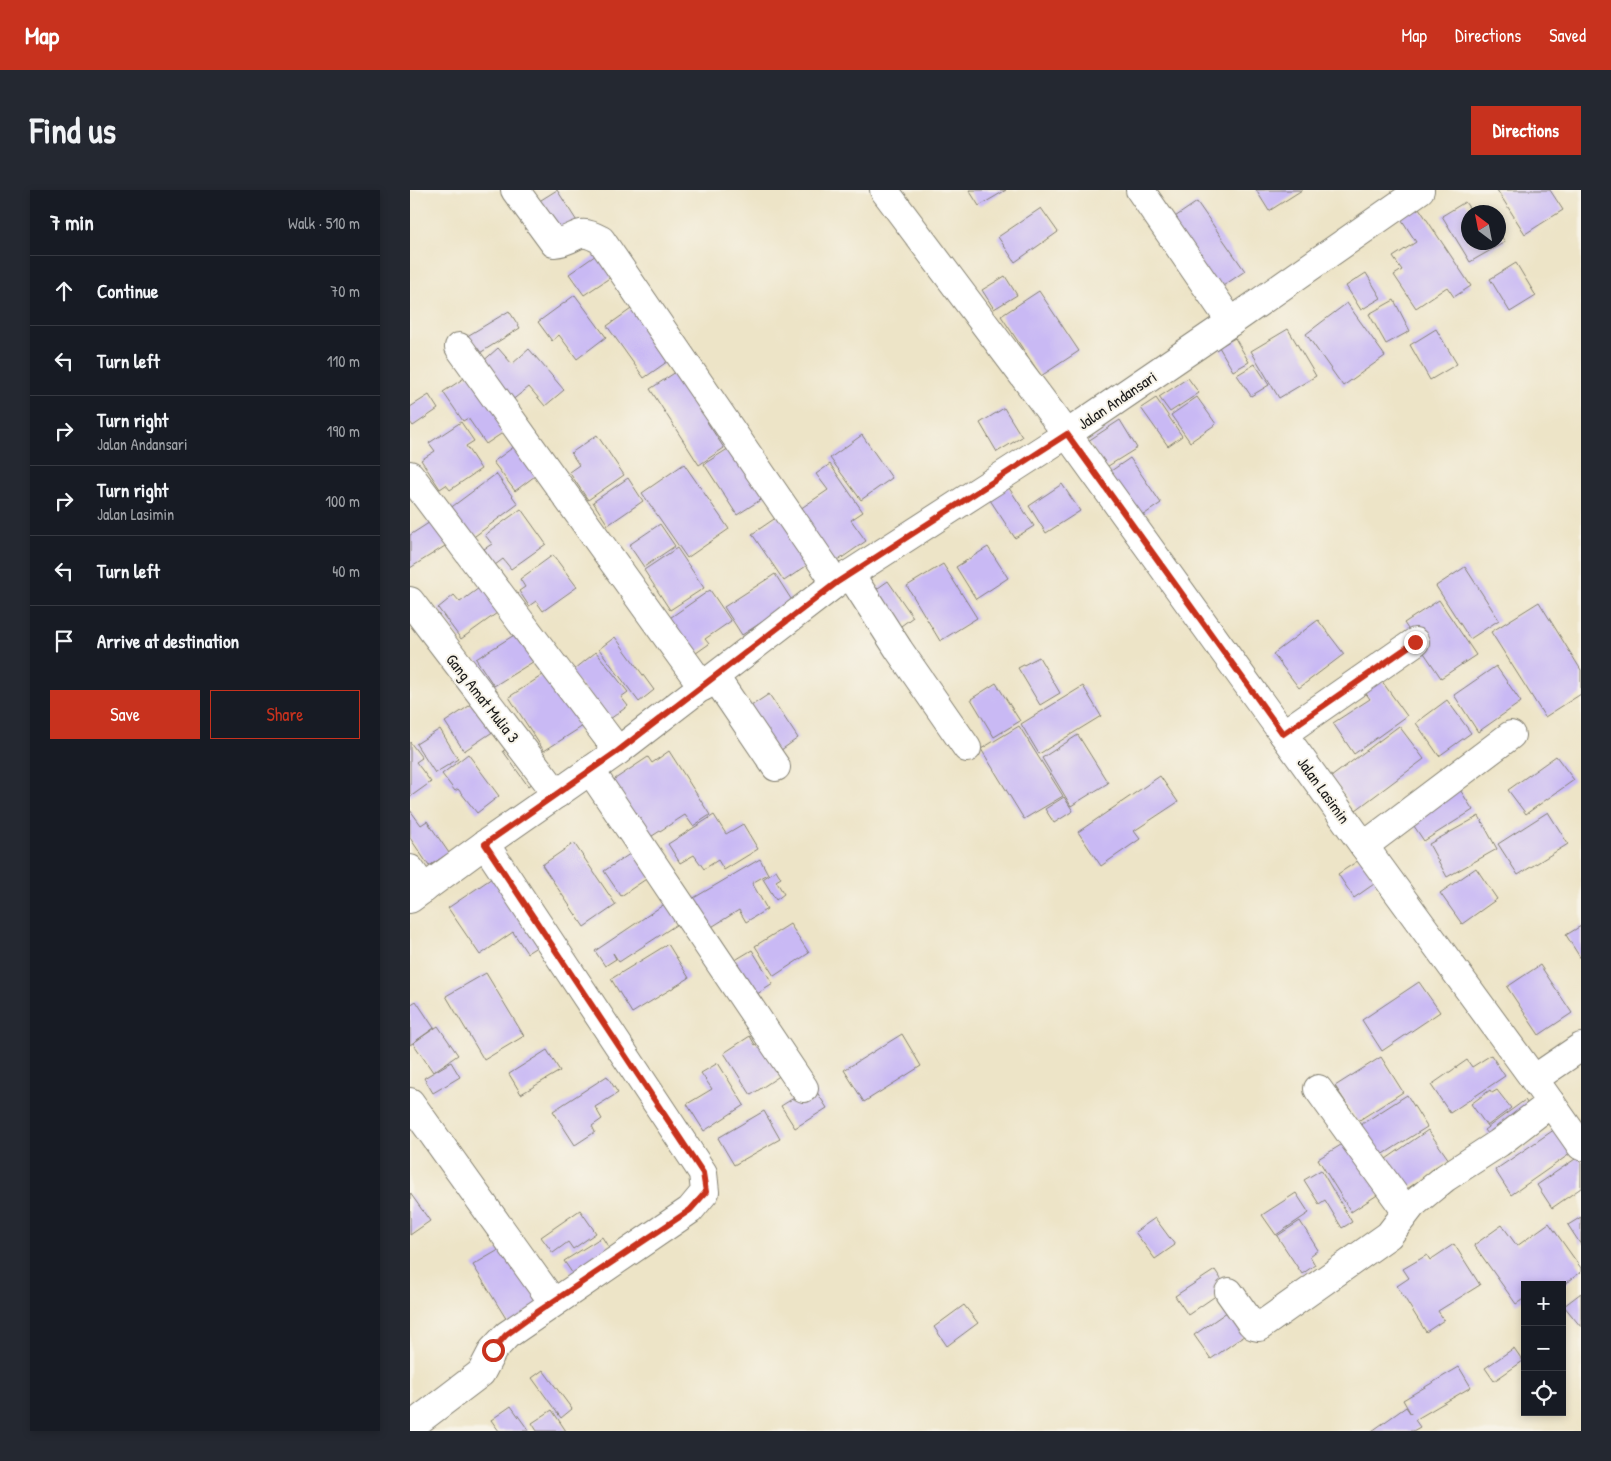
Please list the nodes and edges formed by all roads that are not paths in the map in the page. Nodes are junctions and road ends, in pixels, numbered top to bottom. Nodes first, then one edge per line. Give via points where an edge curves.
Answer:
1 (515, 190) edge
2 (884, 190) edge
3 (1140, 190) edge
4 (1420, 190) edge
5 (1231, 322) junction
6 (459, 346) dead end
7 (1067, 434) junction
8 (410, 476) edge
9 (843, 578) junction
10 (410, 601) edge
11 (1415, 642) dead end
12 (709, 682) junction
13 (1283, 734) junction
14 (1511, 736) dead end
15 (967, 748) dead end
16 (618, 751) junction
17 (776, 767) dead end
18 (590, 770) junction
19 (557, 794) junction
20 (485, 844) junction
21 (1364, 846) junction
22 (415, 886) edge
23 (1581, 1047) edge
24 (1534, 1079) junction
25 (804, 1088) dead end
26 (1318, 1089) dead end
27 (410, 1102) edge
28 (1551, 1103) junction
29 (1581, 1146) edge
30 (1406, 1211) junction
31 (1229, 1292) dead end
32 (553, 1302) junction
33 (410, 1427) edge

1 - 9 street via 554,243 582,233 602,240
2 - 7 street, Jalan Lasimin
3 - 5 street
4 - 5 street, Jalan Andansari
5 - 7 street, Jalan Andansari
6 - 12 street
7 - 9 street, Jalan Andansari
7 - 13 street, Jalan Lasimin
8 - 16 street
9 - 12 street, Jalan Andansari
9 - 15 street via 899,650
10 - 19 street, Gang Amat Mulia 3
11 - 13 street
12 - 16 street, Jalan Andansari
12 - 17 street
13 - 21 street, Jalan Lasimin
14 - 21 street
16 - 18 street, Jalan Andansari
18 - 19 street, Jalan Andansari
18 - 25 street
19 - 20 street, Jalan Andansari
20 - 22 street, Jalan Andansari
20 - 32 street via 703,1173 706,1192 690,1210
21 - 24 street, Jalan Lasimin
23 - 24 street
24 - 28 street, Jalan Lasimin
26 - 30 street
27 - 32 street
28 - 29 street, Jalan Lasimin
28 - 30 street via 1499,1143 1445,1178
30 - 31 street via 1389,1235 1259,1327 1251,1323
32 - 33 street via 506,1335 493,1350 481,1373

